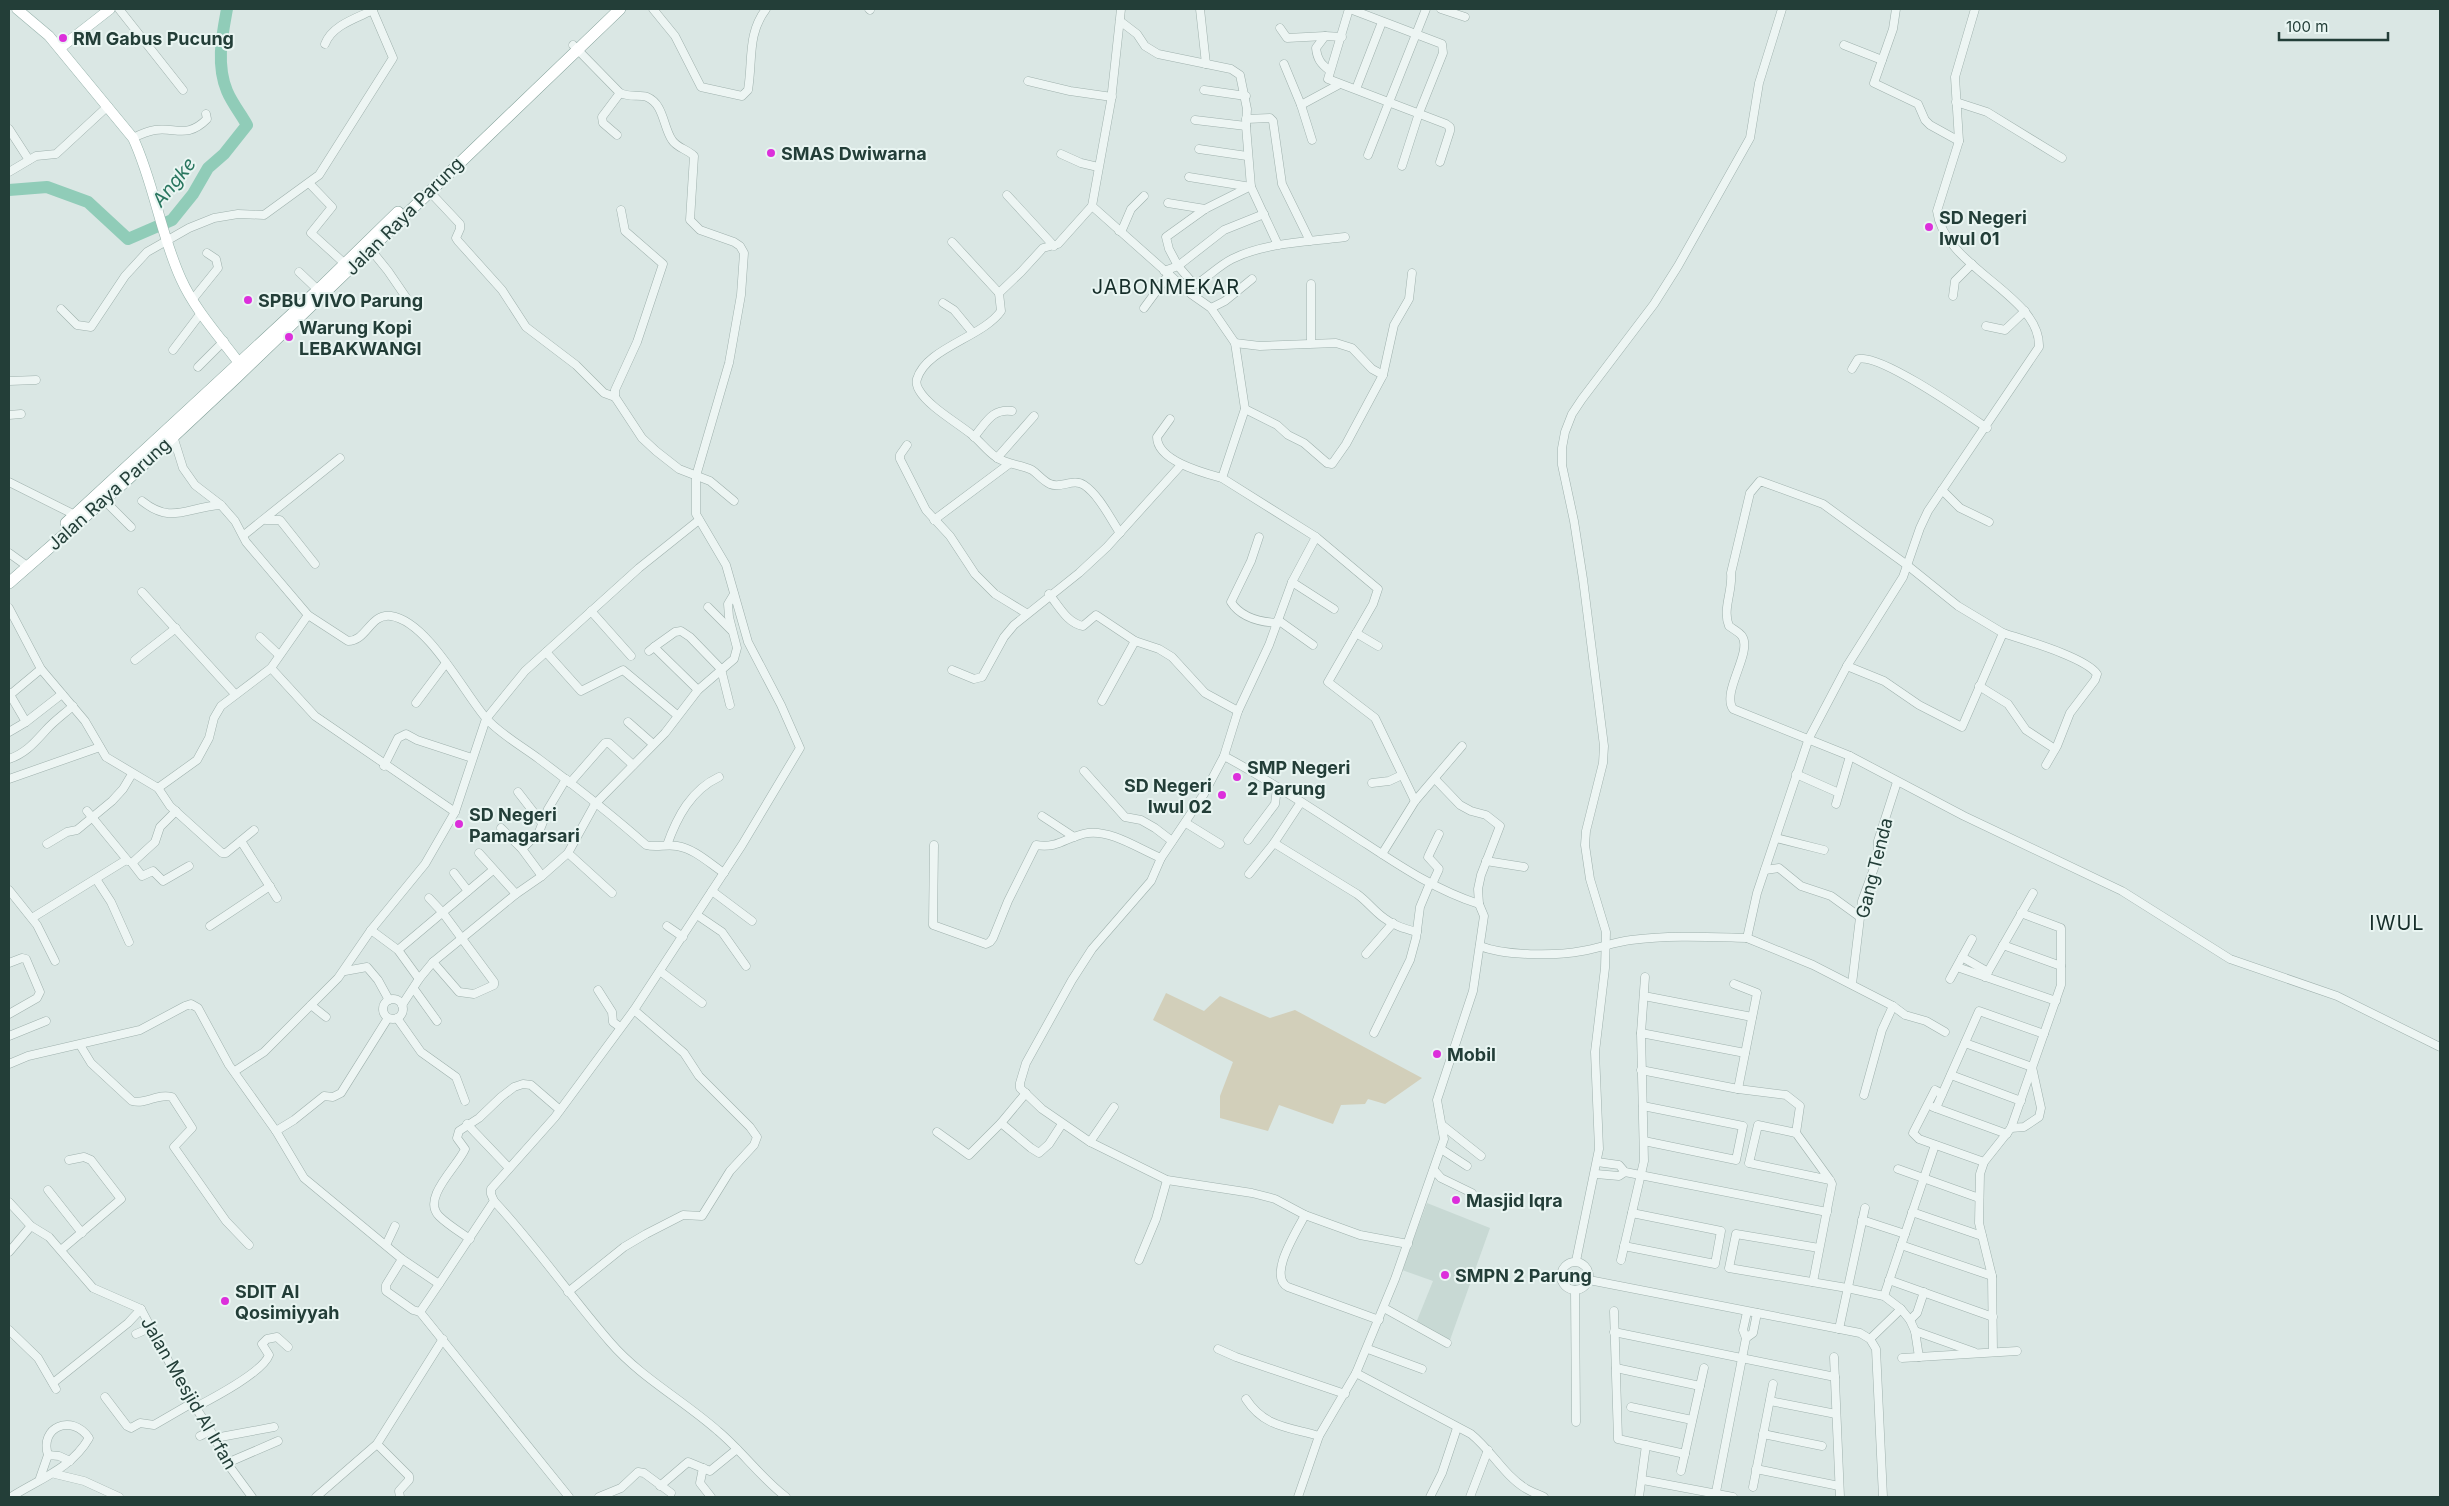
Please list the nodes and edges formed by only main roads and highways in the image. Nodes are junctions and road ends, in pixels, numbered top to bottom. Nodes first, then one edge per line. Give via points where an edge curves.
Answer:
1 (17, 9) edge
2 (110, 9) edge
3 (612, 9) edge
4 (620, 9) edge
5 (60, 48) junction
6 (575, 48) junction
7 (239, 363) junction
8 (124, 477) junction
9 (25, 564) junction
10 (9, 574) edge
11 (9, 583) edge

1 - 5 main road
2 - 5 main road
3 - 6 highway, Jalan Raya Parung
4 - 6 highway, Jalan Raya Parung
5 - 7 main road via 133,138 142,156 159,218 181,279 201,313
6 - 7 highway, Jalan Raya Parung
6 - 8 highway, Jalan Raya Parung via 371,250 173,436
7 - 8 highway, Jalan Raya Parung
8 - 9 highway, Jalan Raya Parung via 75,515
8 - 9 highway, Jalan Raya Parung via 104,500
9 - 10 highway, Jalan Raya Parung
9 - 11 highway, Jalan Raya Parung

